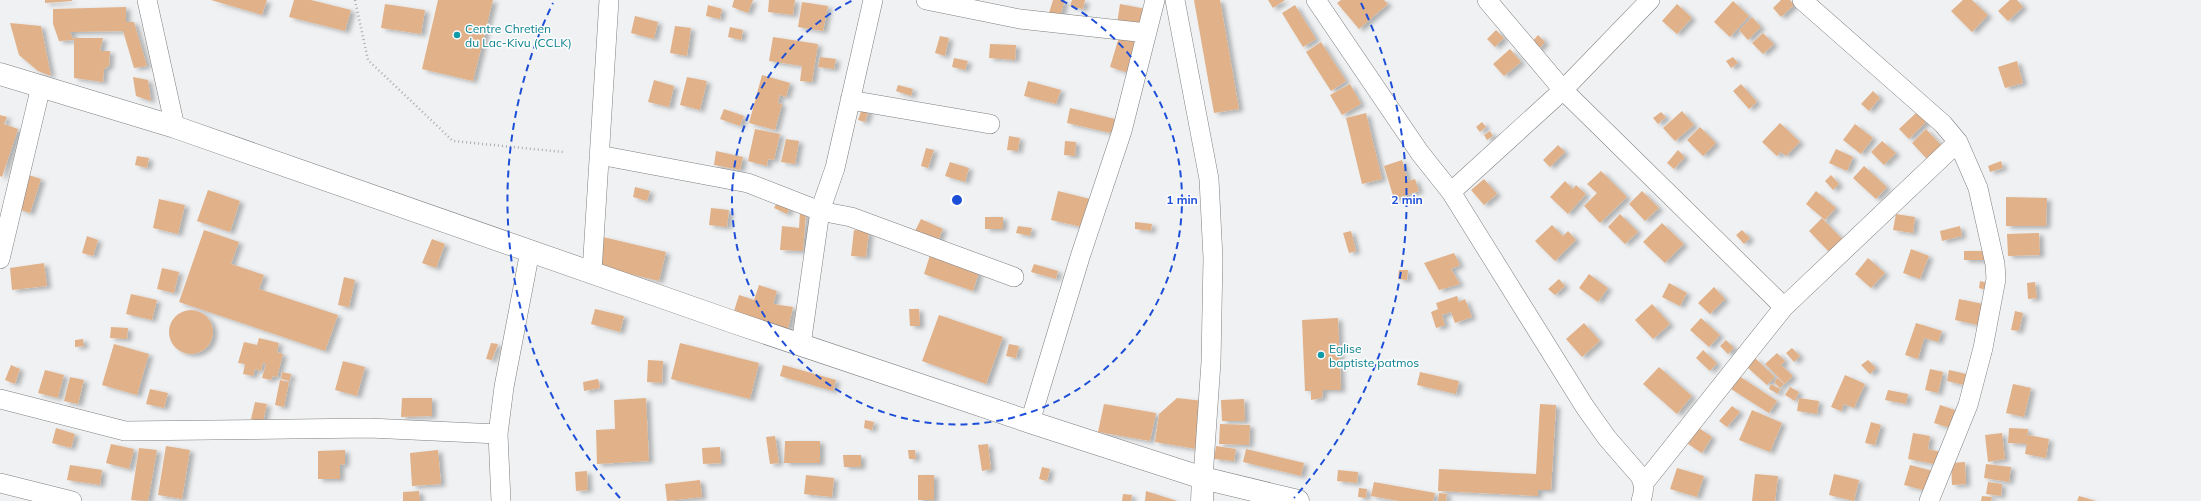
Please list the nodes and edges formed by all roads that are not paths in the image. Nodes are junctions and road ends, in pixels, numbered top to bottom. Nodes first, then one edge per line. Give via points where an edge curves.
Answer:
1 (147, 0) edge
2 (609, 0) edge
3 (873, 0) edge
4 (926, 0) edge
5 (1155, 0) edge
6 (1175, 0) edge
7 (1316, 0) edge
8 (1487, 0) edge
9 (1650, 0) edge
10 (1802, 0) edge
11 (1147, 33) junction
12 (0, 74) edge
13 (41, 86) junction
14 (1563, 90) junction
15 (850, 100) junction
16 (990, 124) dead end
17 (175, 127) junction
18 (1958, 142) junction
19 (599, 155) junction
20 (1452, 192) junction
21 (820, 211) junction
22 (530, 251) junction
23 (0, 259) edge
24 (592, 272) junction
25 (1014, 277) dead end
26 (1784, 307) junction
27 (801, 346) junction
28 (0, 400) edge
29 (1030, 422) junction
30 (498, 434) junction
31 (1203, 478) junction
32 (0, 483) edge
33 (1642, 492) edge
34 (72, 501) edge
35 (501, 501) edge
36 (1202, 501) edge
37 (1298, 501) edge
38 (1929, 501) edge

1 - 17 street
2 - 19 street
3 - 15 street
4 - 11 street via 1020,19
5 - 11 street
6 - 31 street via 1209,179 1213,265 1211,362
7 - 20 street via 1420,153
8 - 14 street
9 - 14 street
10 - 18 street via 1909,91
11 - 29 street via 1122,131 1080,257
12 - 13 street
13 - 17 street
13 - 23 street
14 - 20 street
14 - 26 street
15 - 16 street
15 - 21 street via 835,168
17 - 22 street
18 - 26 street
18 - 38 street via 1978,188 1996,279 1983,348 1968,405
19 - 21 street via 748,183
19 - 24 street
20 - 33 street via 1585,406
21 - 25 street via 851,217
21 - 27 street
22 - 24 street
22 - 30 street via 504,387
24 - 27 street
26 - 33 street
27 - 29 street
28 - 30 street via 125,431 369,428
29 - 31 street
30 - 35 street
31 - 36 street
31 - 37 street
32 - 34 street

